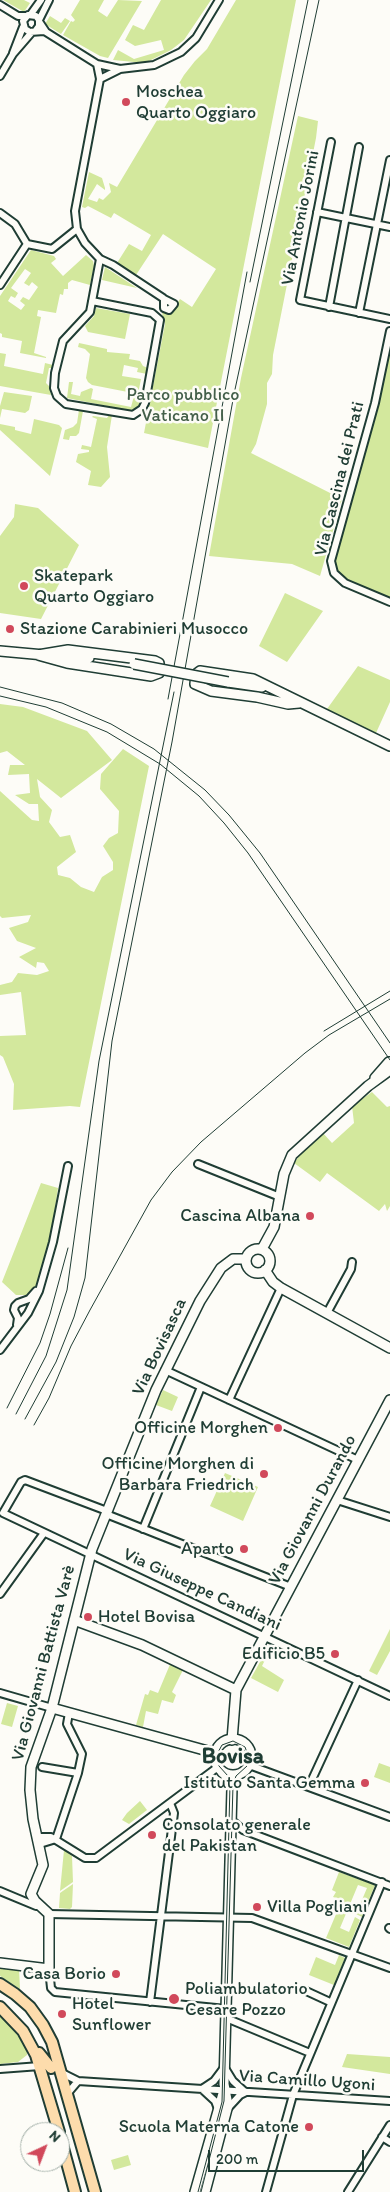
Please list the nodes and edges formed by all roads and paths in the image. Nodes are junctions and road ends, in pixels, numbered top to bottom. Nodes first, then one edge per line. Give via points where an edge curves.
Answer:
1 (41, 0) edge
2 (49, 0) edge
3 (219, 0) edge
4 (0, 4) edge
5 (29, 15) junction
6 (18, 16) junction
7 (40, 22) junction
8 (23, 25) junction
9 (34, 31) junction
10 (46, 32) junction
11 (13, 54) junction
12 (97, 64) junction
13 (120, 69) junction
14 (0, 76) edge
15 (100, 79) junction
16 (331, 142) dead end
17 (360, 147) dead end
18 (390, 160) edge
19 (317, 212) junction
20 (0, 213) edge
21 (346, 218) junction
22 (378, 225) junction
23 (390, 227) edge
24 (78, 230) junction
25 (28, 244) junction
26 (100, 259) junction
27 (0, 285) edge
28 (164, 299) dead end
29 (92, 301) junction
30 (329, 307) junction
31 (359, 313) junction
32 (390, 319) edge
33 (390, 331) edge
34 (390, 602) edge
35 (0, 651) edge
36 (38, 655) junction
37 (228, 682) junction
38 (271, 687) junction
39 (262, 698) junction
40 (299, 703) junction
41 (390, 746) edge
42 (389, 1062) edge
43 (390, 1070) edge
44 (368, 1086) junction
45 (198, 1164) dead end
46 (68, 1166) dead end
47 (280, 1197) junction
48 (262, 1249) junction
49 (246, 1258) junction
50 (352, 1262) dead end
51 (265, 1270) junction
52 (39, 1286) junction
53 (281, 1288) junction
54 (22, 1302) junction
55 (29, 1308) junction
56 (327, 1313) junction
57 (16, 1314) junction
58 (25, 1316) junction
59 (14, 1330) junction
60 (390, 1348) edge
61 (0, 1350) edge
62 (165, 1370) junction
63 (201, 1387) junction
64 (229, 1400) junction
65 (390, 1400) edge
66 (358, 1460) junction
67 (337, 1500) junction
68 (107, 1513) junction
69 (390, 1516) edge
70 (143, 1529) junction
71 (44, 1533) junction
72 (91, 1554) junction
73 (291, 1587) junction
74 (0, 1594) edge
75 (74, 1620) junction
76 (265, 1636) junction
77 (358, 1680) junction
78 (236, 1690) junction
79 (0, 1693) edge
80 (390, 1696) edge
81 (52, 1708) junction
82 (69, 1713) junction
83 (232, 1740) junction
84 (216, 1753) junction
85 (249, 1765) junction
86 (36, 1766) junction
87 (220, 1769) junction
88 (242, 1772) junction
89 (78, 1773) junction
90 (309, 1786) junction
91 (232, 1788) junction
92 (170, 1803) junction
93 (231, 1814) junction
94 (390, 1817) edge
95 (235, 1823) junction
96 (231, 1835) junction
97 (56, 1839) junction
98 (37, 1840) junction
99 (230, 1878) junction
100 (382, 1882) junction
101 (390, 1886) edge
102 (0, 1891) edge
103 (31, 1894) junction
104 (24, 1902) junction
105 (40, 1906) junction
106 (49, 1914) junction
107 (161, 1917) junction
108 (228, 1917) junction
109 (350, 1954) junction
110 (0, 1963) edge
111 (49, 1968) junction
112 (390, 1968) edge
113 (0, 1984) edge
114 (304, 1990) dead end
115 (150, 2002) junction
116 (330, 2002) junction
117 (0, 2007) edge
118 (226, 2013) junction
119 (28, 2039) junction
120 (34, 2050) junction
121 (310, 2054) junction
122 (224, 2063) junction
123 (46, 2067) junction
124 (22, 2068) junction
125 (0, 2070) edge
126 (62, 2073) junction
127 (78, 2081) junction
128 (200, 2089) junction
129 (224, 2090) junction
130 (247, 2092) junction
131 (67, 2094) junction
132 (293, 2095) junction
133 (389, 2102) edge
134 (222, 2111) junction
135 (57, 2122) edge
136 (390, 2125) edge
137 (382, 2137) junction
138 (390, 2142) edge
139 (70, 2172) edge
140 (75, 2192) edge
141 (95, 2192) edge
142 (195, 2192) edge
143 (204, 2192) edge
144 (266, 2192) edge
145 (348, 2192) edge

1 - 5 street
2 - 7 street
3 - 13 street via 196,38 181,52 154,64
4 - 6 street
5 - 6 street
5 - 7 street via 36,16
5 - 8 street
6 - 8 street
7 - 9 street
7 - 10 street
8 - 9 street
8 - 11 street
9 - 10 street
9 - 11 street
10 - 12 street
11 - 14 street
12 - 13 street
12 - 15 street
13 - 15 street
15 - 24 street via 75,211
16 - 19 street, Via Antonio Jorini
17 - 21 street
18 - 22 street
19 - 21 street
19 - 30 street, Via Antonio Jorini via 300,300
20 - 25 street via 15,224
21 - 22 street
21 - 30 street
22 - 23 street
22 - 31 street
24 - 25 street via 50,249
24 - 26 street
25 - 27 street
26 - 28 street
26 - 29 street
29 - 29 street via 86,318 63,340 56,363 56,396 66,404 133,415 145,403 160,320 152,313
30 - 31 street
31 - 32 street
33 - 34 street, Via Cascina dei Prati via 375,402 331,561 334,573 345,583
35 - 36 street
36 - 36 street via 66,663 151,676 159,673 159,663 155,661 106,653 68,650
36 - 37 street, bridge via 107,659
37 - 38 street
37 - 39 street
38 - 39 street via 272,694
38 - 39 street via 253,679 200,671 196,674 195,684 202,688
38 - 40 street
39 - 40 street
40 - 41 street
42 - 44 street
43 - 44 street
44 - 47 street via 293,1153 285,1170
45 - 47 street
46 - 52 street via 53,1242
47 - 48 street via 274,1227
48 - 49 street via 253,1249
48 - 51 street via 269,1259
49 - 51 street via 246,1265 252,1271
49 - 62 street, Via Bovisasca via 233,1259 214,1276
50 - 56 street via 352,1269
51 - 53 street
52 - 54 street via 33,1296
52 - 55 street
53 - 56 street
53 - 64 street
54 - 55 street
54 - 57 street via 15,1306
55 - 58 street
56 - 60 street
57 - 58 street
57 - 59 street via 18,1322
58 - 59 street
59 - 61 street
62 - 63 street
62 - 68 street, Via Bovisasca
63 - 64 street
63 - 70 street
64 - 66 street
65 - 66 street, Via Giovanni Durando
66 - 67 street, Via Giovanni Durando
67 - 69 street
67 - 73 street, Via Giovanni Durando
68 - 70 street
68 - 71 street, Via Giuseppe Candiani via 23,1481 3,1513
68 - 72 street, Via Bovisasca
70 - 73 street
71 - 72 street, Via Giuseppe Candiani
71 - 74 street
72 - 75 street, Via Giovanni Battista Varè
72 - 76 street, Via Giuseppe Candiani
73 - 76 street, Via Giovanni Durando
75 - 78 street via 158,1651
75 - 81 street, Via Giovanni Battista Varè
76 - 77 street, Via Giuseppe Candiani via 299,1655
76 - 78 street, Via Giovanni Durando
77 - 80 street, Via Giuseppe Candiani
77 - 90 street
78 - 83 street
79 - 81 street
81 - 82 street
81 - 86 street, Via Giovanni Battista Varè
82 - 84 street
82 - 89 street via 67,1724 82,1754
83 - 84 street via 223,1742
83 - 85 street via 241,1741 248,1748 251,1756
84 - 87 street
85 - 88 street
85 - 90 street
86 - 89 street
86 - 98 street, Via Giovanni Battista Varè via 30,1790
87 - 88 street via 232,1775
87 - 91 street via 230,1779
87 - 92 street
88 - 91 street via 235,1778
89 - 97 street
90 - 94 street
91 - 93 street
91 - 96 street via 227,1800 226,1825
92 - 97 street via 96,1858 85,1858
92 - 107 street via 174,1813
93 - 95 street
93 - 96 street
95 - 99 street via 235,1859
95 - 100 street via 243,1830
96 - 99 street
97 - 98 street via 43,1843
98 - 103 street, Via Giovanni Battista Varè via 43,1865
99 - 108 street
100 - 101 street
100 - 109 street
102 - 104 street
103 - 104 street
103 - 105 street
104 - 105 street
105 - 106 street
106 - 107 street
106 - 111 street
107 - 108 street
107 - 115 street
108 - 109 street via 263,1920
108 - 118 street
109 - 112 street
109 - 116 street
110 - 111 street
111 - 115 street via 51,1988 55,1992
113 - 126 main road via 20,1998 40,2020 52,2042
114 - 116 street
115 - 118 street
116 - 121 street
117 - 119 main road
118 - 121 street
118 - 122 street
119 - 120 main road
119 - 123 main road
120 - 123 main road
120 - 124 street
121 - 132 street
122 - 128 street via 217,2078
122 - 129 street
122 - 130 street via 232,2081
123 - 124 street
123 - 126 main road
123 - 135 main road
124 - 125 street
126 - 127 street
126 - 131 main road
127 - 128 street, Via Camillo Ugoni
127 - 131 street
128 - 129 street, Via Camillo Ugoni
128 - 134 street via 213,2098
129 - 130 street, Via Camillo Ugoni
129 - 134 street
130 - 132 street, Via Camillo Ugoni
130 - 134 street
131 - 141 main road
132 - 133 street, Via Camillo Ugoni
132 - 144 street
134 - 142 street
134 - 143 street
136 - 137 street
137 - 138 street
137 - 145 street
139 - 140 main road

